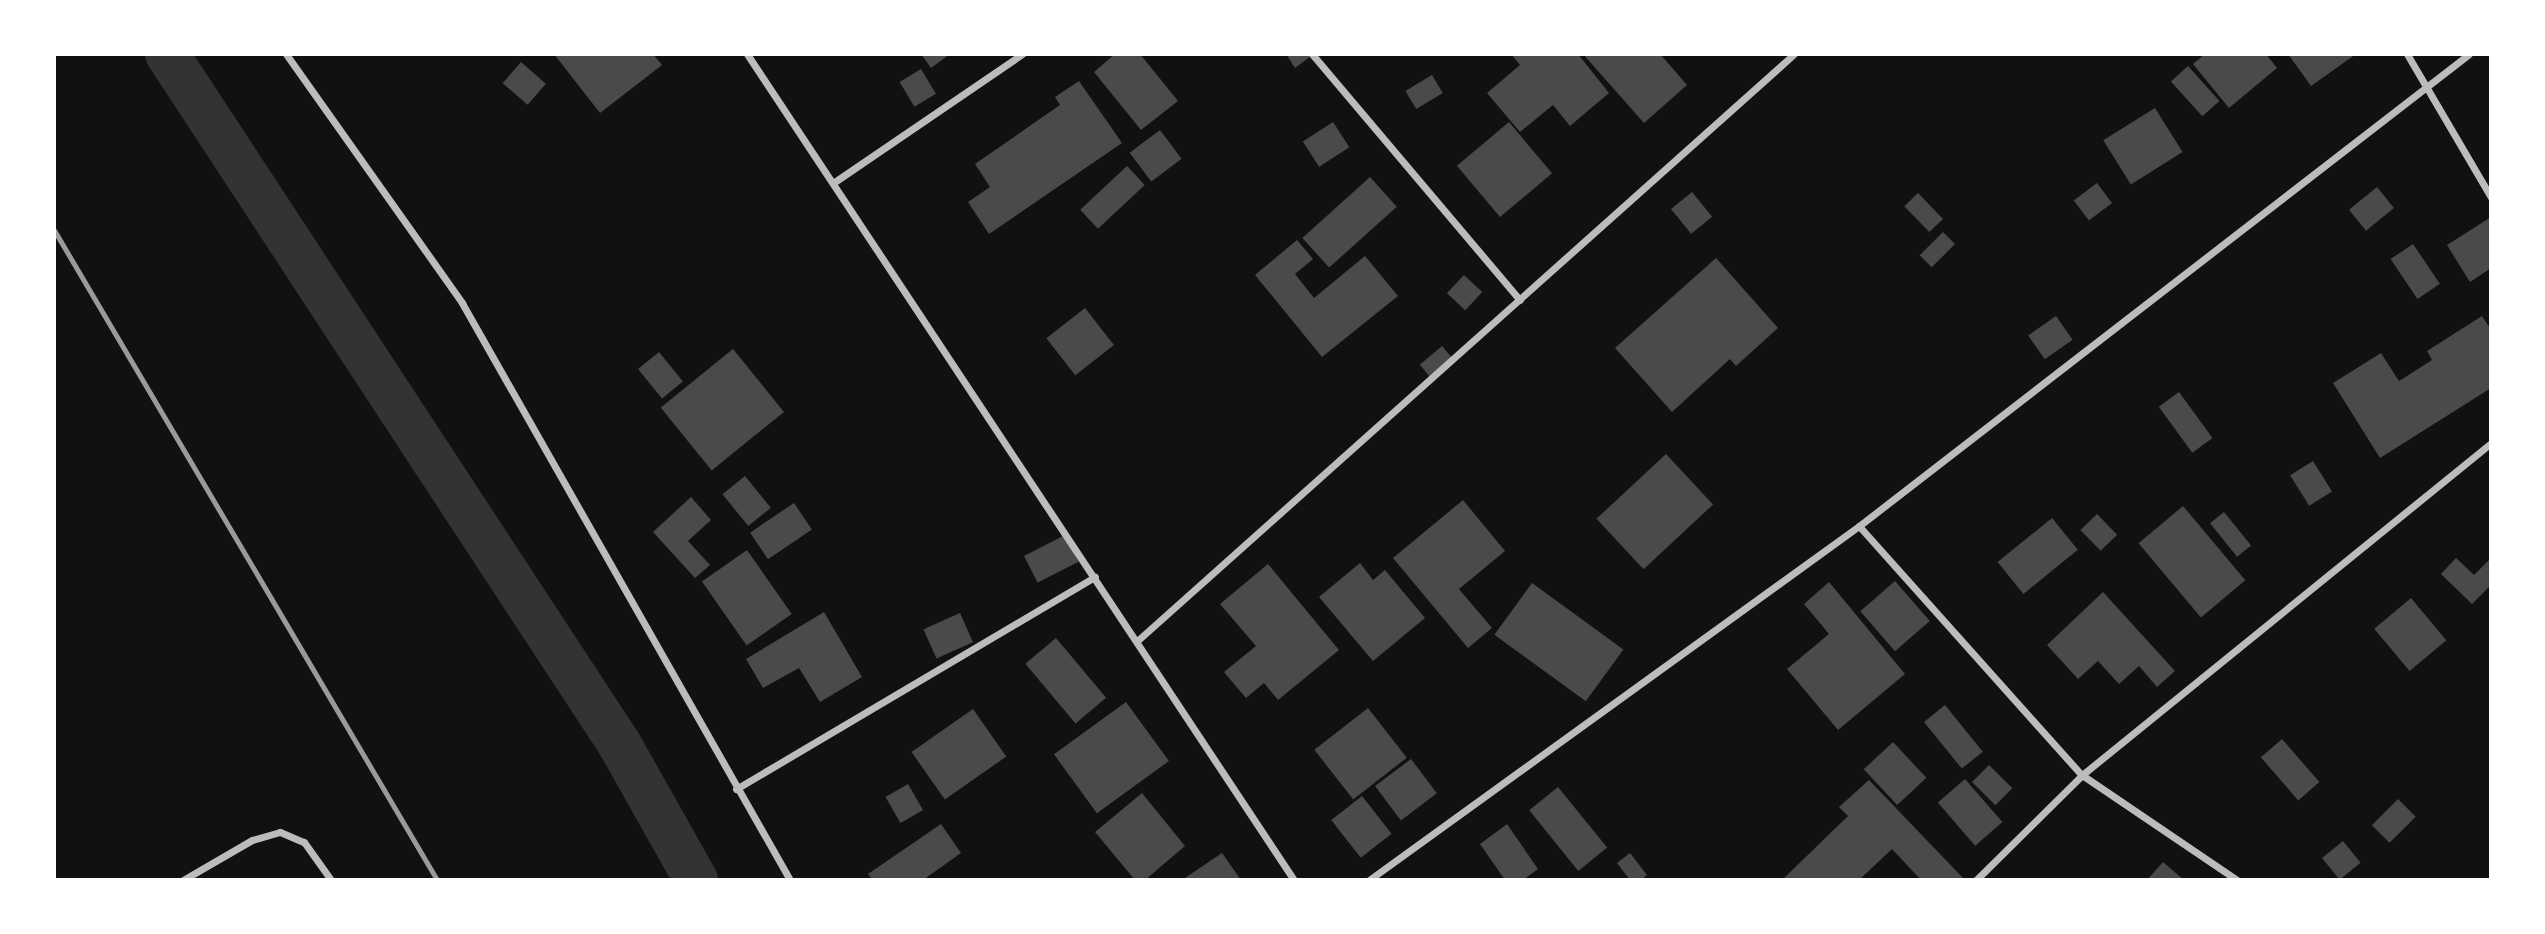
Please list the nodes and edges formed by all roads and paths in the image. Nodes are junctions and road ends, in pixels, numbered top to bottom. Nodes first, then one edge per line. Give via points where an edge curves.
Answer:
1 (286, 54) edge
2 (747, 54) edge
3 (1021, 54) edge
4 (1312, 54) edge
5 (1794, 54) edge
6 (2407, 54) edge
7 (2469, 54) edge
8 (2426, 86) junction
9 (833, 183) junction
10 (2491, 197) edge
11 (1520, 300) junction
12 (2491, 443) edge
13 (1859, 526) junction
14 (1095, 577) junction
15 (1137, 641) junction
16 (2082, 775) junction
17 (736, 789) junction
18 (184, 880) edge
19 (331, 880) edge
20 (790, 880) edge
21 (1294, 880) edge
22 (1369, 880) edge
23 (1976, 880) edge
24 (2237, 880) edge

1 - 17 street via 463,303
2 - 9 street
3 - 9 street
4 - 11 street
5 - 11 street
6 - 8 street
7 - 8 street
8 - 10 street
8 - 13 street
9 - 14 street
11 - 15 street
12 - 16 street
13 - 16 street
13 - 22 street
14 - 15 street
14 - 17 street
15 - 21 street
16 - 23 street
16 - 24 street
17 - 20 street
18 - 19 street via 252,840 280,832 304,842

